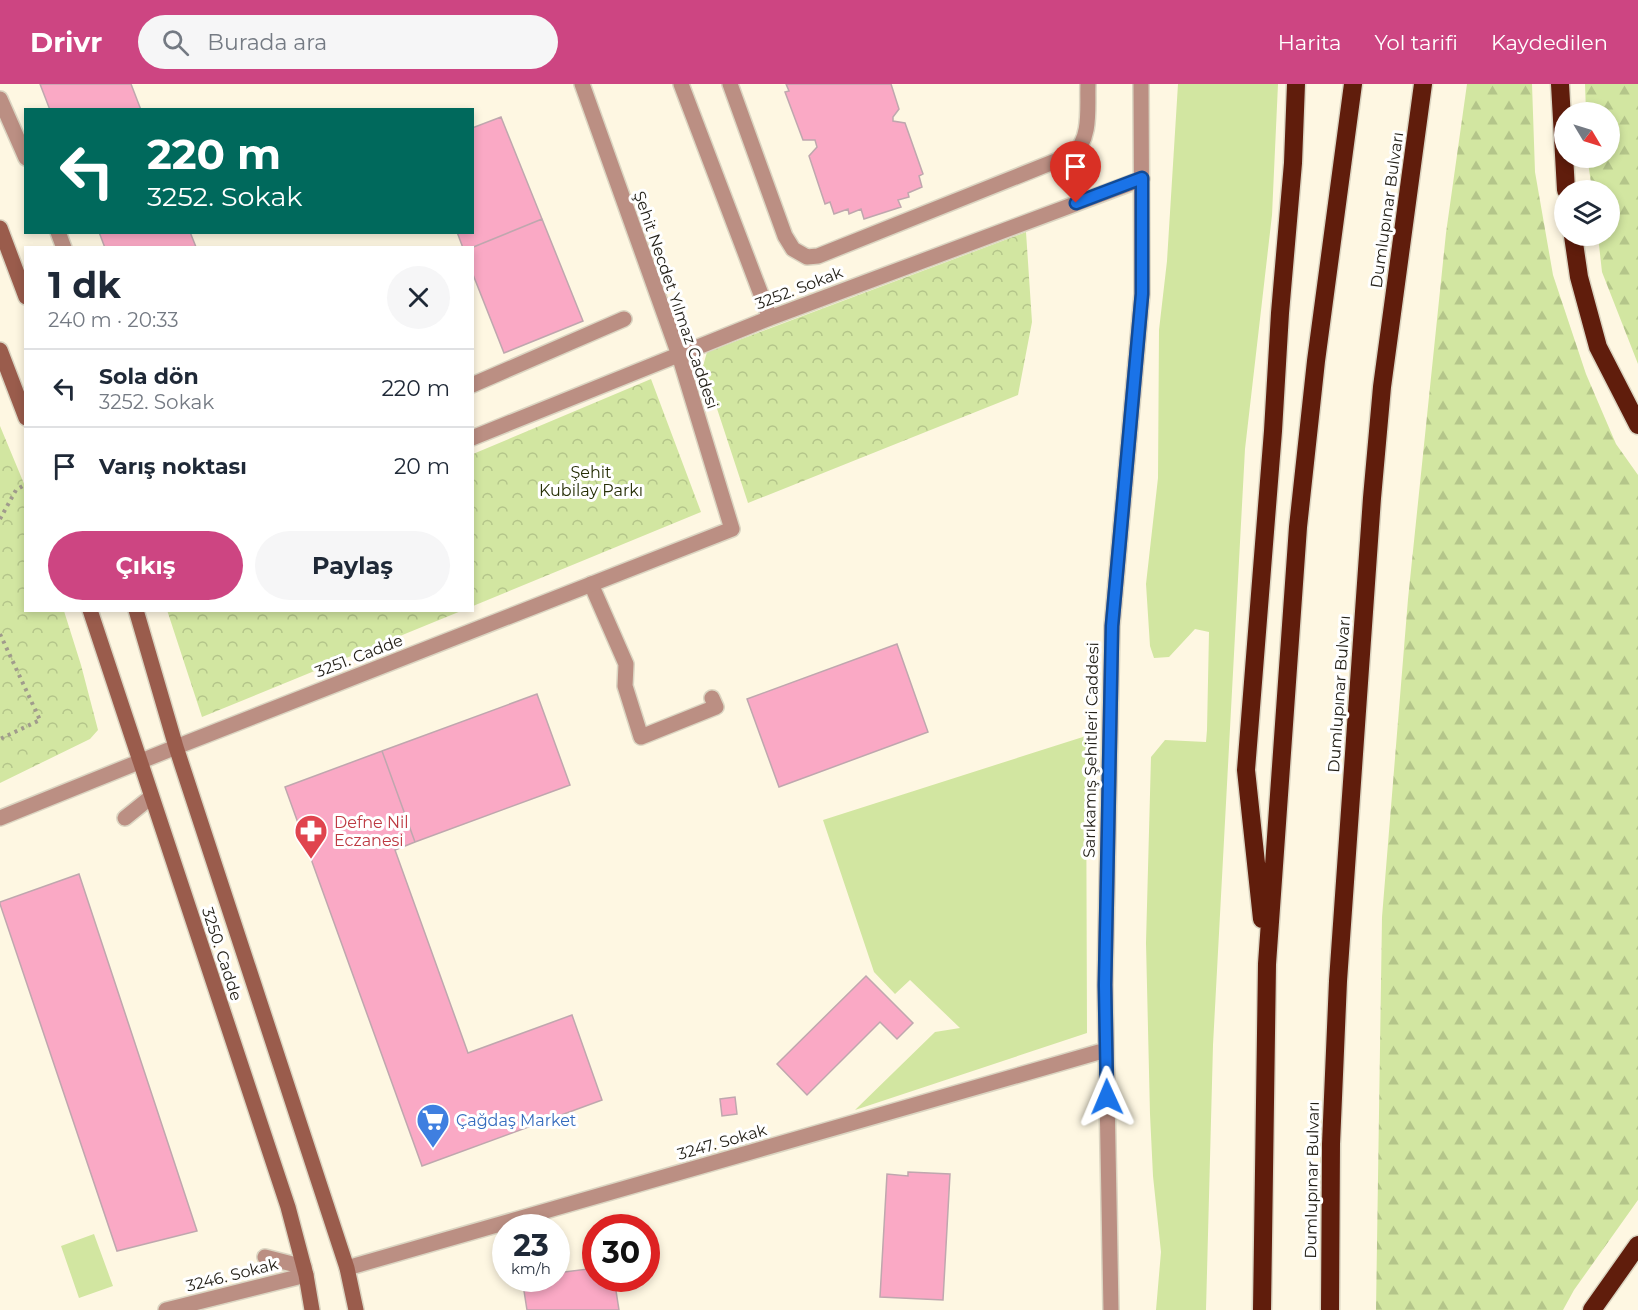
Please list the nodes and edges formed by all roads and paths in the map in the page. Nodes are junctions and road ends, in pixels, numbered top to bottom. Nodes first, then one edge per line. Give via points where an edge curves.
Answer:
1 (582, 84) edge
2 (681, 84) edge
3 (730, 84) edge
4 (1088, 84) edge
5 (1141, 84) edge
6 (1296, 84) edge
7 (1353, 84) edge
8 (1424, 84) edge
9 (1560, 84) edge
10 (0, 99) edge
11 (24, 153) edge
12 (1142, 178) junction
13 (1565, 180) edge
14 (0, 228) edge
15 (1574, 246) edge
16 (24, 292) edge
17 (770, 318) junction
18 (624, 319) dead end
19 (0, 350) edge
20 (678, 355) junction
21 (474, 384) edge
22 (24, 413) edge
23 (1638, 425) edge
24 (474, 437) edge
25 (24, 485) edge
26 (0, 519) edge
27 (732, 529) joint
28 (591, 584) junction
29 (91, 612) edge
30 (137, 612) edge
31 (0, 634) edge
32 (712, 698) dead end
33 (0, 739) edge
34 (176, 747) junction
35 (140, 762) junction
36 (151, 797) junction
37 (0, 818) edge
38 (124, 818) dead end
39 (1267, 964) junction
40 (1106, 1050) junction
41 (1638, 1245) edge
42 (265, 1257) dead end
43 (347, 1268) junction
44 (305, 1271) junction
45 (166, 1310) edge
46 (312, 1310) edge
47 (356, 1310) edge
48 (1111, 1310) edge
49 (1262, 1310) edge
50 (1330, 1310) edge
51 (1592, 1310) edge

1 - 20 street, Şehit Necdet Yılmaz Caddesi
2 - 17 street
3 - 4 street via 785,236 793,249 807,257 818,256 1073,154 1082,146 1086,128
5 - 12 street, Sarıkamış Şehitleri Caddesi
6 - 39 highway via 1246,770
7 - 39 highway via 1298,527
8 - 50 highway, Dumlupınar Bulvarı via 1382,387 1372,498 1338,993 1331,1144
9 - 13 highway
10 - 11 street
12 - 17 street, 3252. Sokak
12 - 40 street, Sarıkamış Şehitleri Caddesi via 1142,294 1112,626
14 - 16 street
15 - 23 highway via 1598,347
17 - 20 street, 3252. Sokak
18 - 21 street
19 - 22 street
20 - 24 street, 3252. Sokak
20 - 27 street, Şehit Necdet Yılmaz Caddesi
25 - 26 path via 16,490
27 - 28 street, 3251. Cadde
28 - 32 street via 626,663 625,686 641,737 716,707
28 - 34 street, 3251. Cadde
29 - 35 street, 3250. Cadde
30 - 34 street, 3250. Cadde
31 - 33 path via 40,720
34 - 35 street, 3251. Cadde
34 - 43 street, 3250. Cadde
35 - 36 street, 3250. Cadde
35 - 37 street, 3251. Cadde
36 - 38 street
36 - 44 street, 3250. Cadde via 284,1196
39 - 49 highway
40 - 43 street, 3247. Sokak
40 - 48 street, Sarıkamış Şehitleri Caddesi
41 - 51 highway
42 - 44 street
43 - 47 street, 3250. Cadde
44 - 45 street, 3246. Sokak
44 - 46 street, 3250. Cadde

